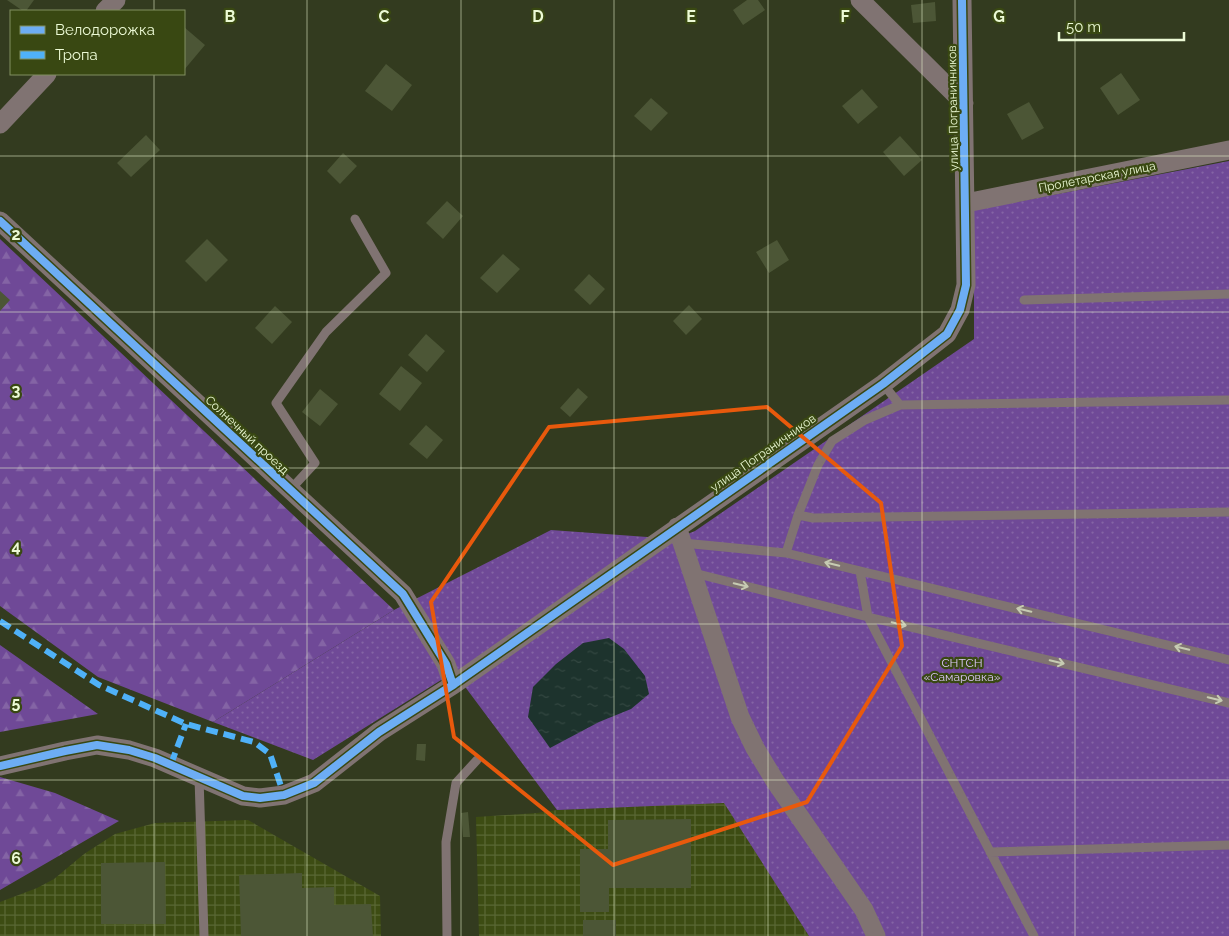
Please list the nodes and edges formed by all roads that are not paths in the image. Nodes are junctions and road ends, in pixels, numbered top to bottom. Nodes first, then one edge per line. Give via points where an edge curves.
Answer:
1 (116, 0) edge
2 (860, 0) edge
3 (962, 0) edge
4 (107, 10) edge
5 (46, 75) edge
6 (964, 102) junction
7 (0, 124) edge
8 (1229, 150) edge
9 (966, 203) junction
10 (355, 219) dead end
11 (0, 221) edge
12 (1229, 294) edge
13 (1024, 300) dead end
14 (883, 384) junction
15 (1229, 400) edge
16 (900, 405) junction
17 (290, 490) junction
18 (1229, 512) edge
19 (798, 515) junction
20 (680, 535) junction
21 (786, 553) junction
22 (860, 571) junction
23 (694, 573) junction
24 (868, 617) junction
25 (1229, 660) edge
26 (452, 685) junction
27 (1229, 703) edge
28 (477, 760) dead end
29 (0, 766) edge
30 (199, 777) junction
31 (1229, 845) edge
32 (990, 852) junction
33 (204, 936) edge
34 (447, 936) edge
35 (876, 936) edge
36 (1034, 936) edge

1 - 4 street
2 - 6 street
3 - 6 street, улица Пограничников
5 - 7 street
6 - 9 street, улица Пограничников
8 - 9 street, Пролетарская улица
9 - 14 street, улица Пограничников via 966,285 960,310 947,334
10 - 17 lane via 386,273 326,332 276,403 315,463
11 - 17 street, Солнечный проезд
12 - 13 lane
14 - 16 lane
14 - 20 street, улица Пограничников
15 - 16 lane
16 - 19 lane via 865,420 832,442 818,465
17 - 26 street, Солнечный проезд via 403,594 446,664
18 - 19 lane via 813,518
19 - 21 lane
20 - 21 lane
20 - 23 street
20 - 26 street, улица Пограничников
22 -> 21 lane
22 - 24 lane
25 -> 22 lane
23 -> 24 lane
23 - 35 street via 740,717 755,748 864,910
24 -> 27 lane
24 - 32 lane
26 - 30 street, улица Пограничников via 379,732 314,783 284,795 243,796
28 - 34 lane via 456,783 446,842
29 - 30 street, улица Пограничников via 97,745 155,758
30 - 33 lane
31 - 32 lane
32 - 36 lane

